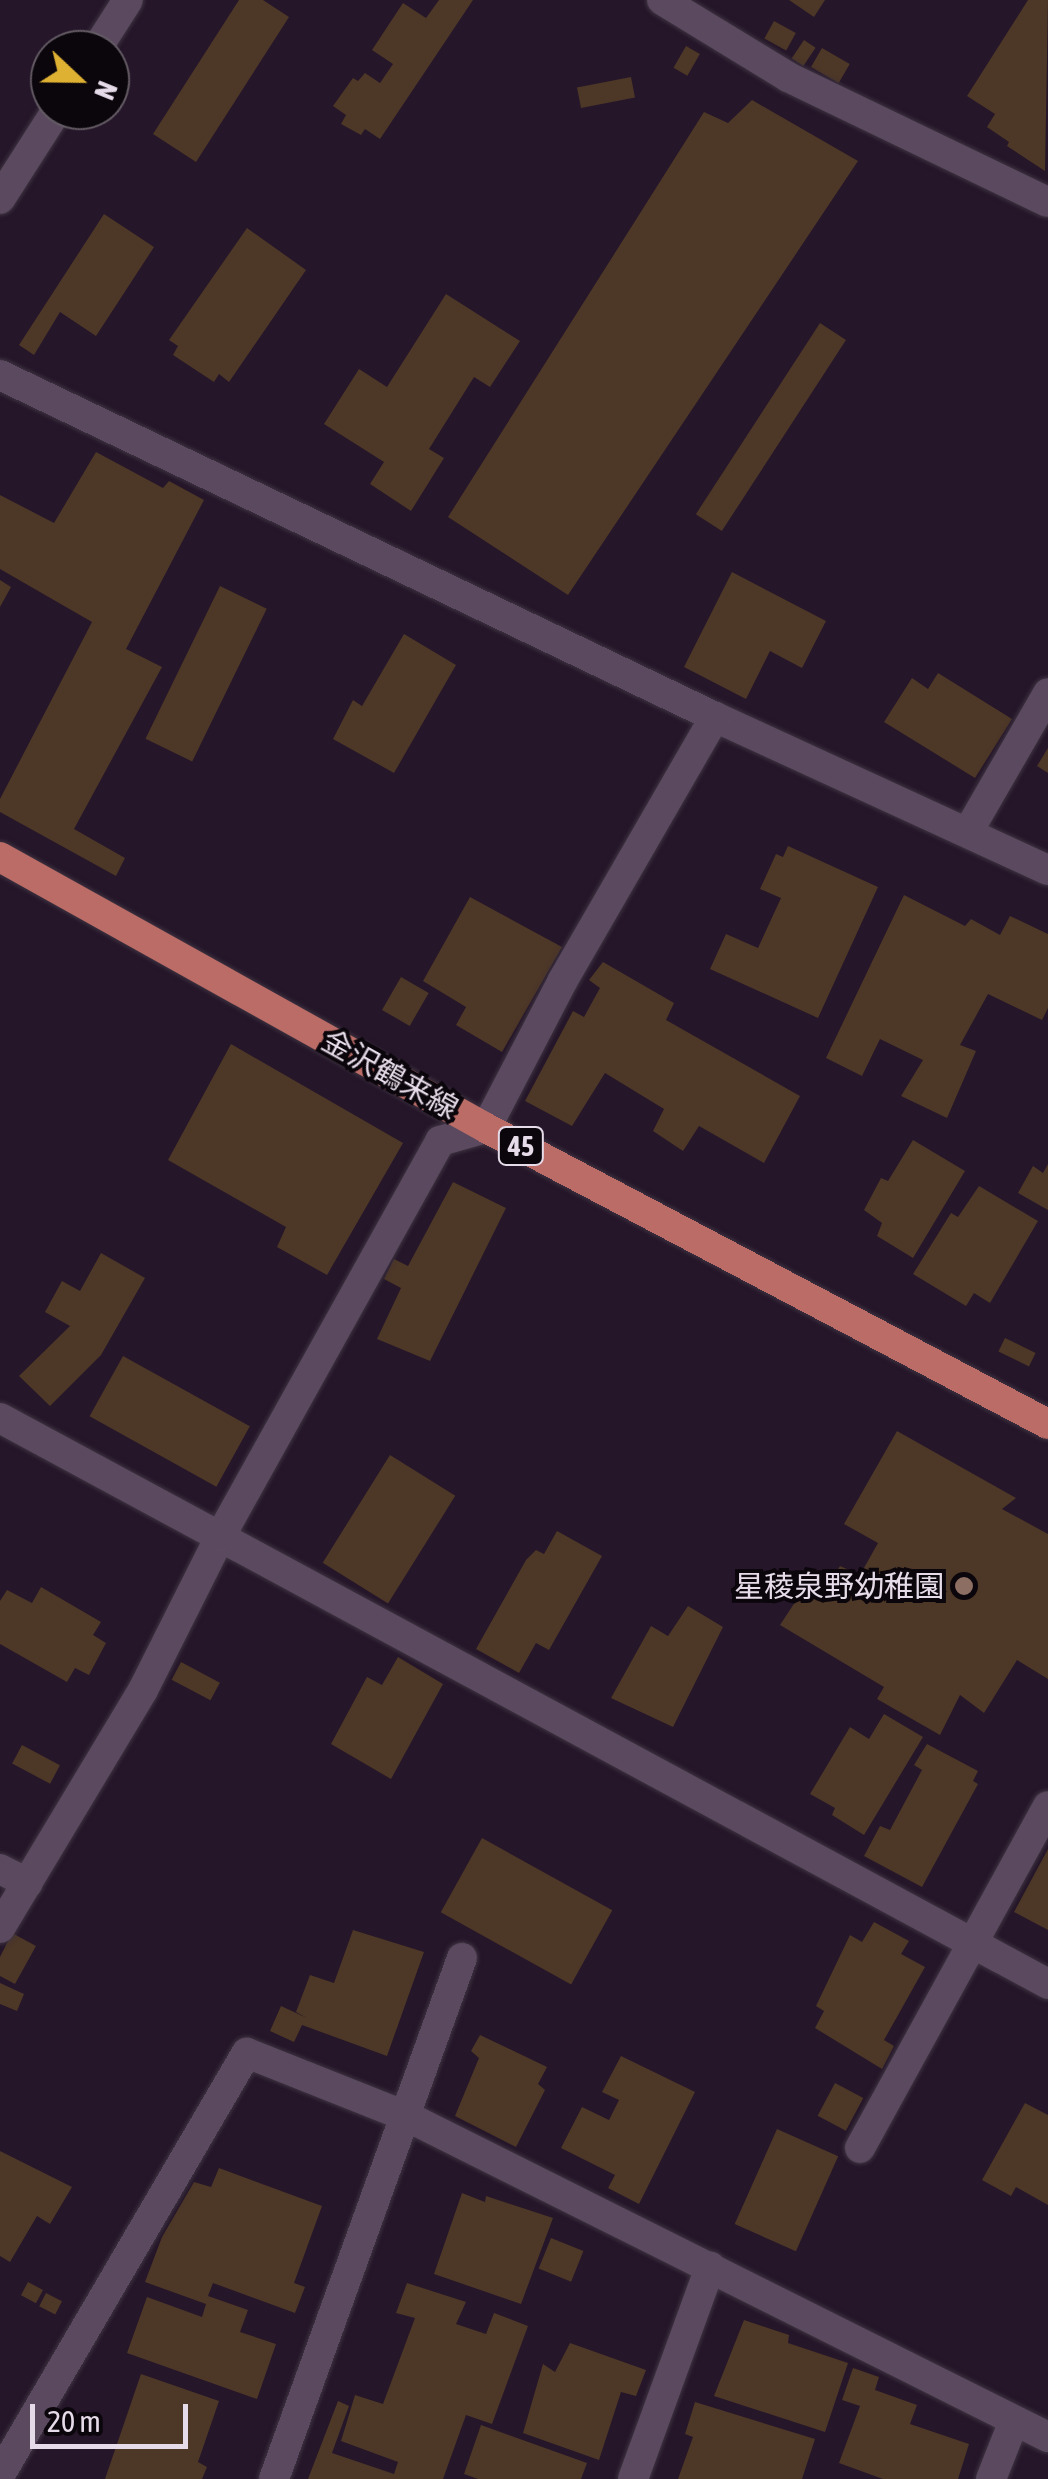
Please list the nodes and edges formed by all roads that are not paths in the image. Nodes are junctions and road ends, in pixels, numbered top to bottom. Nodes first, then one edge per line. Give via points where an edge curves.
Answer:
1 (128, 0) edge
2 (662, 0) edge
3 (109, 30) edge
4 (44, 130) edge
5 (0, 200) edge
6 (1048, 202) edge
7 (0, 375) edge
8 (1048, 693) edge
9 (715, 718) junction
10 (968, 830) junction
11 (0, 858) edge
12 (1048, 870) edge
13 (486, 1128) junction
14 (0, 1418) edge
15 (1048, 1424) edge
16 (221, 1535) junction
17 (1048, 1806) edge
18 (0, 1869) edge
19 (28, 1884) junction
20 (0, 1928) edge
21 (975, 1944) junction
22 (462, 1958) dead end
23 (1048, 1984) edge
24 (408, 2116) junction
25 (860, 2148) dead end
26 (710, 2267) junction
27 (1014, 2420) junction
28 (1048, 2437) edge
29 (0, 2475) edge
30 (274, 2479) edge
31 (633, 2479) edge
32 (991, 2479) edge

1 - 3 street
2 - 6 street via 788,77
4 - 5 street
7 - 9 street
8 - 10 street
9 - 10 street
9 - 13 street
10 - 12 street
11 - 13 main road, 金沢鶴来線 / 45
13 - 15 main road, 金沢鶴来線 / 45
13 - 16 street via 440,1141
14 - 16 street
16 - 19 street via 144,1690
16 - 21 street
17 - 21 street
18 - 19 street
19 - 20 street
21 - 23 street
21 - 25 street
22 - 24 street
24 - 26 street
24 - 29 street via 247,2053
24 - 30 street
26 - 27 street
26 - 31 street
27 - 28 street
27 - 32 street

